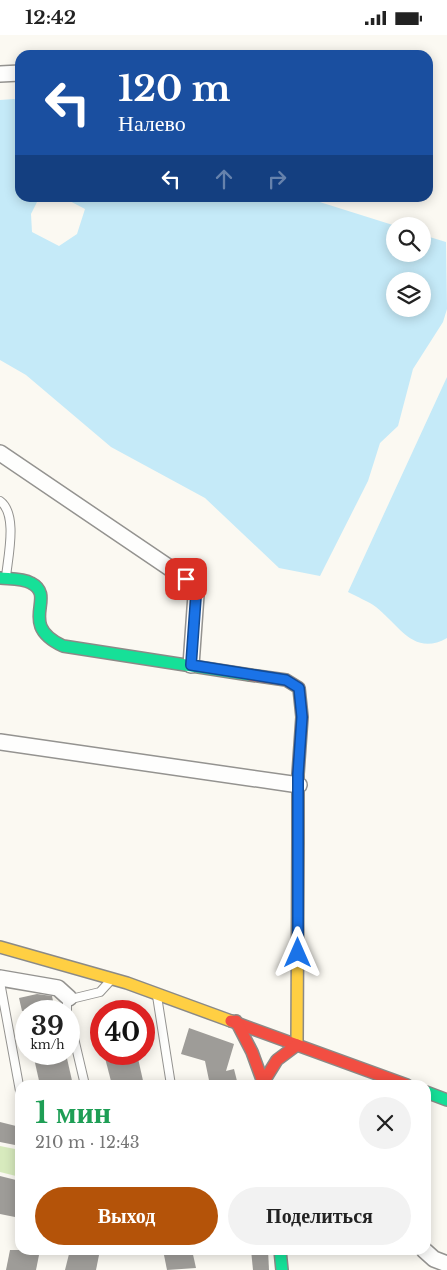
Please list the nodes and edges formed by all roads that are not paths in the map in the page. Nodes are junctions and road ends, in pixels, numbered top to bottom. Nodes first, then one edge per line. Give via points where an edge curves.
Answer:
1 (15, 73) edge
2 (0, 74) edge
3 (0, 453) edge
4 (0, 501) edge
5 (3, 578) edge
6 (191, 665) junction
7 (0, 742) edge
8 (299, 785) junction
9 (0, 947) edge
10 (0, 978) edge
11 (112, 979) junction
12 (0, 982) edge
13 (156, 994) junction
14 (65, 1000) edge
15 (80, 1000) edge
16 (236, 1021) junction
17 (297, 1045) junction
18 (80, 1064) edge
19 (18, 1080) edge
20 (84, 1080) edge
21 (171, 1080) edge
22 (263, 1080) edge
23 (266, 1080) edge
24 (392, 1080) edge
25 (431, 1094) edge
26 (447, 1100) edge
27 (280, 1255) edge
28 (430, 1255) edge
29 (447, 1264) edge
30 (282, 1270) edge

1 - 2 street
3 - 6 street via 186,579 196,595
4 - 5 lane via 7,506 11,520
5 - 6 street via 30,582 40,590 40,631 51,642
6 - 8 street via 286,680 299,688 302,717
7 - 8 street
8 - 17 street
9 - 11 street
10 - 14 street via 58,988
11 - 13 street
11 - 15 lane via 100,992
12 - 19 lane
13 - 16 street
13 - 21 lane
16 - 17 street
16 - 22 street
17 - 23 street via 277,1060
17 - 24 street
18 - 20 lane
25 - 26 street
27 - 30 street
28 - 29 street

